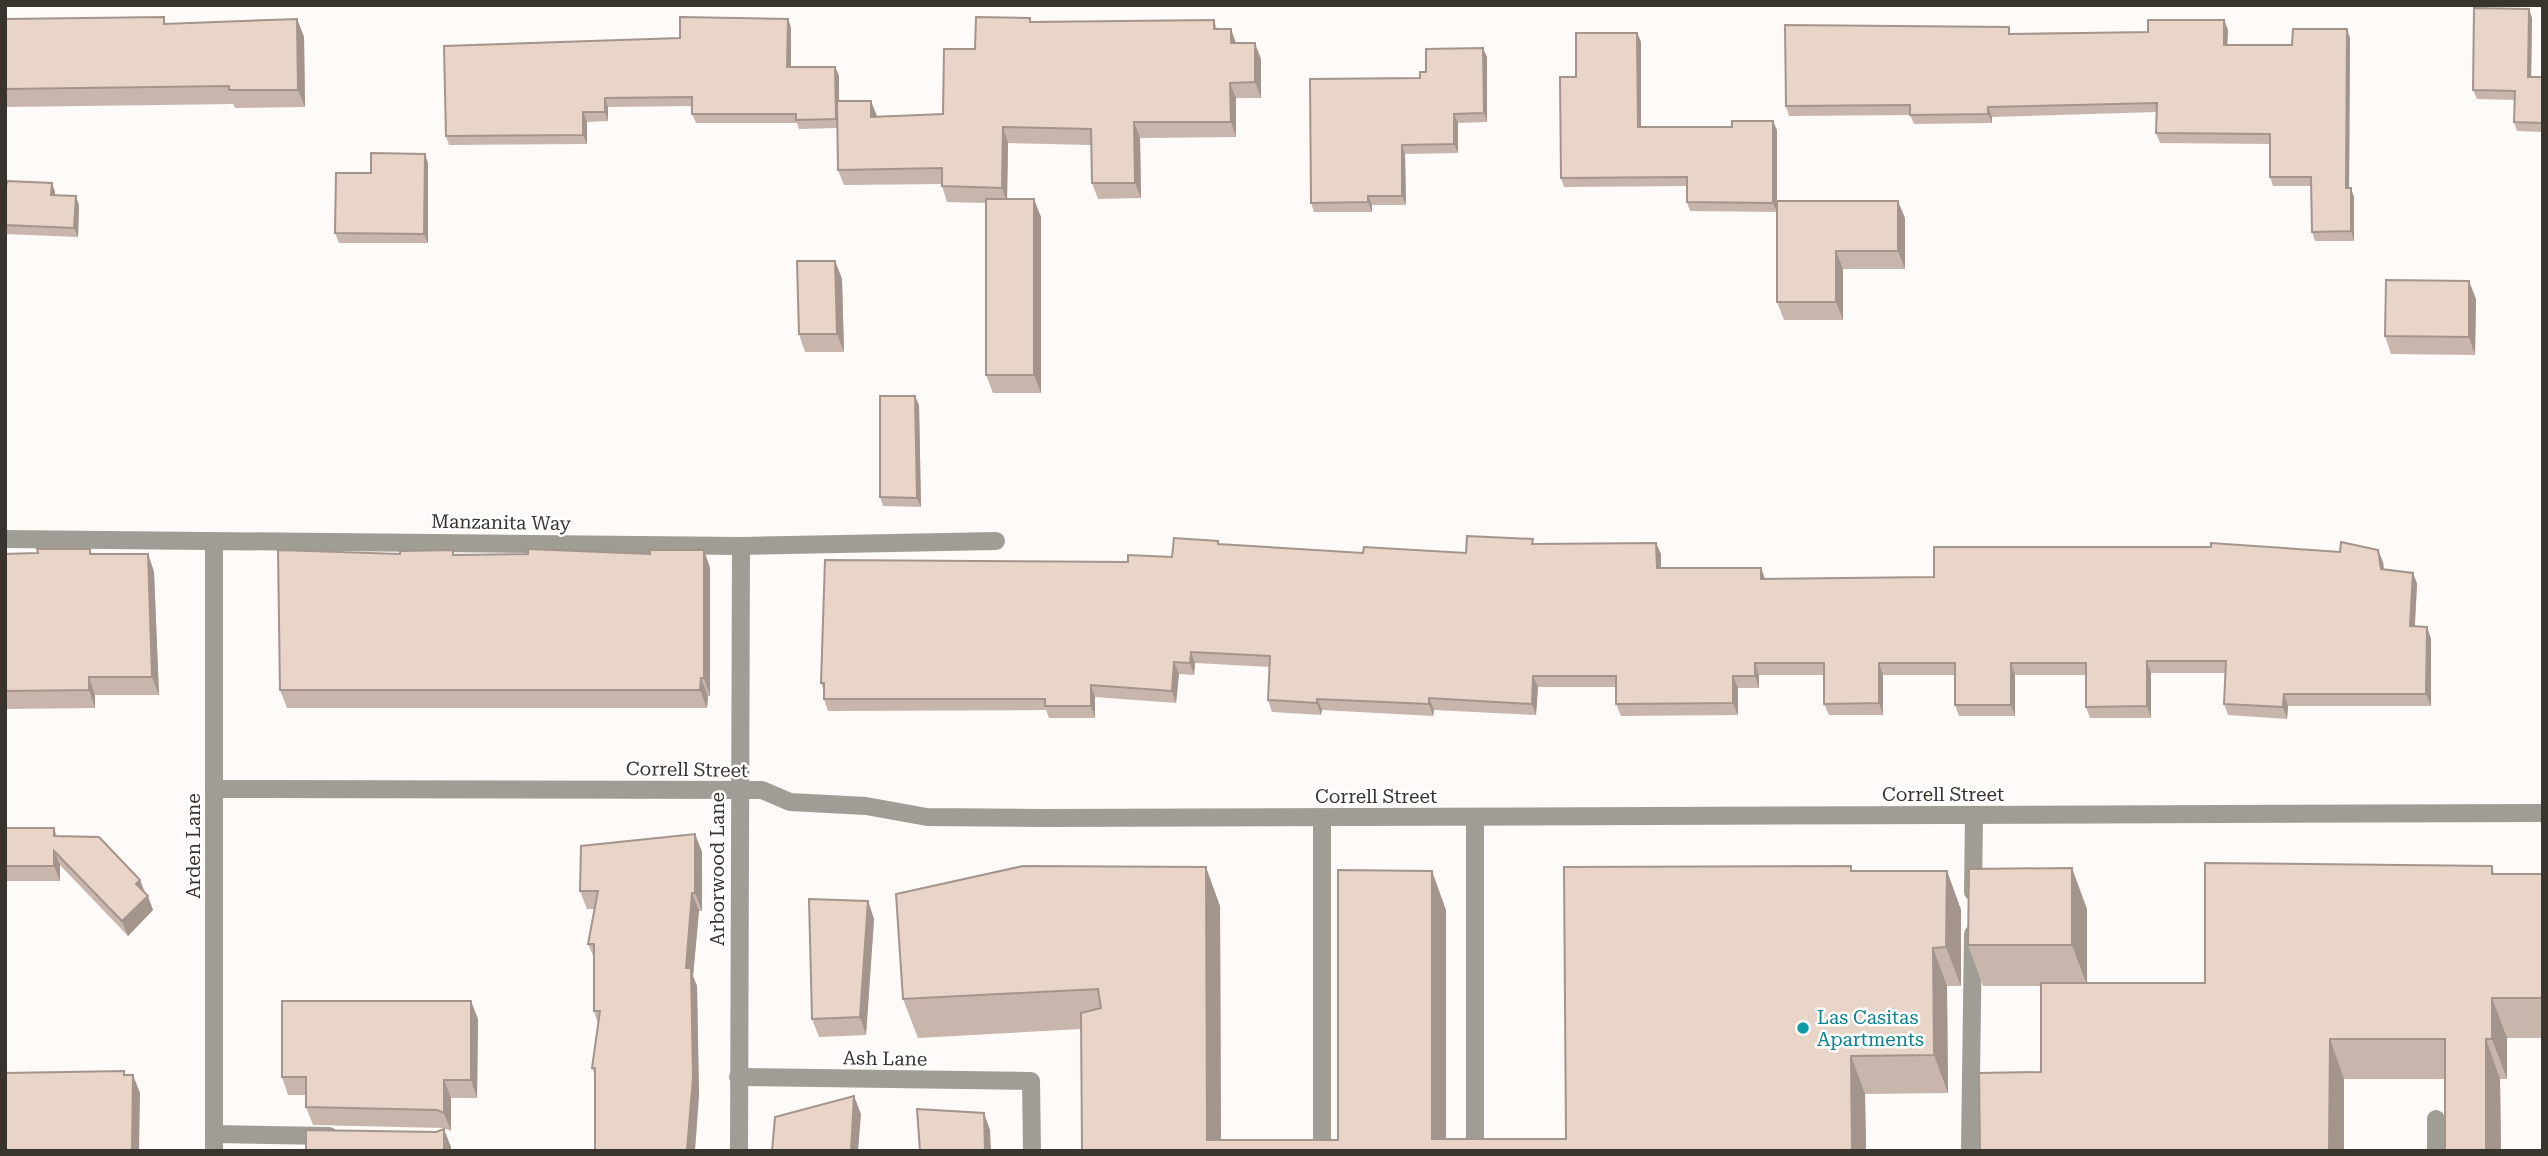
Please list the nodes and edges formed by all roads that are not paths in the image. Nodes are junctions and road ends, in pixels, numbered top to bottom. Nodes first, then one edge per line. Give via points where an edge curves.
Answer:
1 (5, 538) edge
2 (214, 541) junction
3 (996, 541) dead end
4 (741, 545) junction
5 (214, 789) junction
6 (739, 790) junction
7 (2543, 813) edge
8 (1974, 815) junction
9 (1475, 817) junction
10 (1322, 818) junction
11 (738, 1077) junction
12 (2436, 1119) dead end
13 (349, 1137) edge
14 (214, 1142) edge
15 (1970, 1147) dead end
16 (1475, 1148) edge
17 (738, 1151) edge
18 (1031, 1151) edge
19 (1322, 1151) edge
20 (2436, 1151) edge

1 - 2 street, Manzanita Way
2 - 4 street, Manzanita Way
2 - 5 street, Arden Lane
3 - 4 street, Manzanita Way
4 - 6 street, Arborwood Lane
5 - 6 street, Correll Street
5 - 14 street, Arden Lane
6 - 10 street, Correll Street via 762,790 790,802 866,806 928,817
6 - 11 street, Arborwood Lane
7 - 8 street, Correll Street
8 - 9 street, Correll Street
8 - 15 street
9 - 10 street, Correll Street
9 - 16 street
10 - 19 street
11 - 17 street, Arborwood Lane
11 - 18 street, Ash Lane via 1031,1080
12 - 20 street
13 - 14 street

